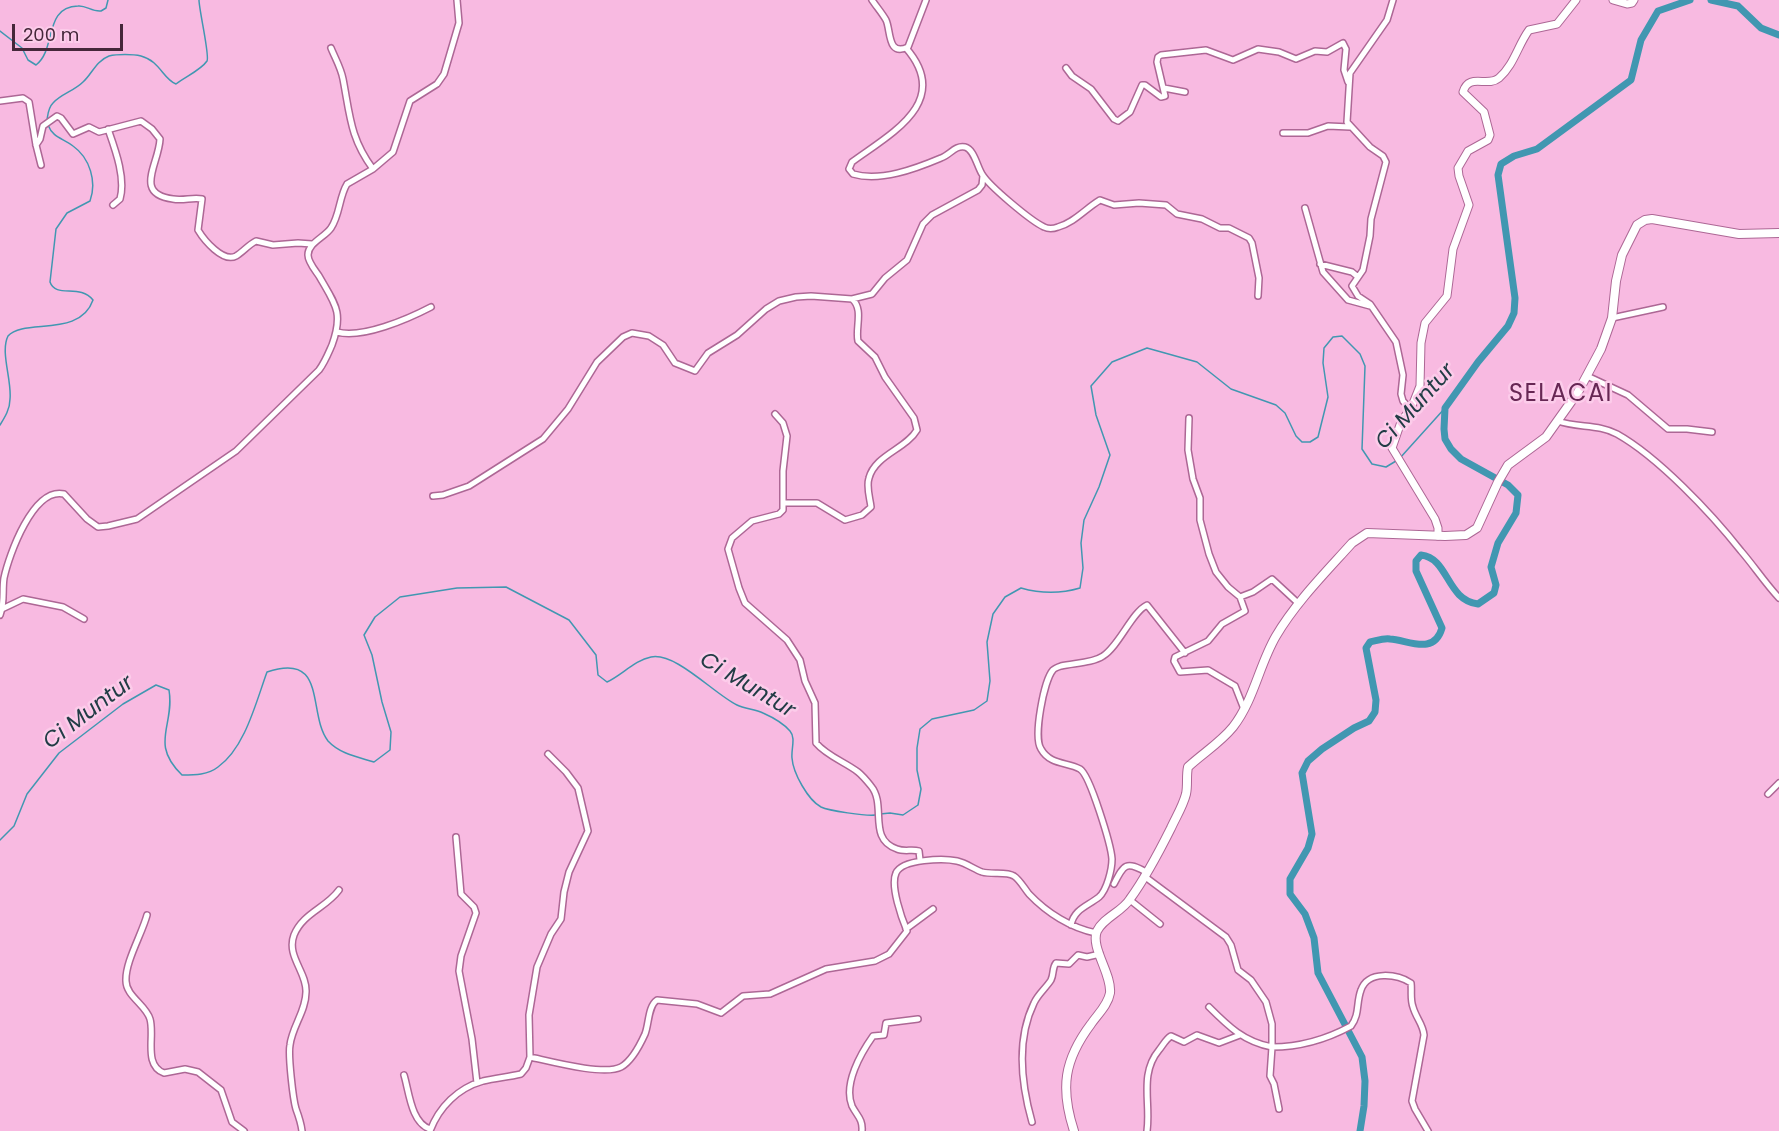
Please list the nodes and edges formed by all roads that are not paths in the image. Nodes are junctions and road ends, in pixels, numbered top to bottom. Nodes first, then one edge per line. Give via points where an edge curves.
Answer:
1 (457, 0) edge
2 (872, 0) edge
3 (926, 0) edge
4 (1393, 0) edge
5 (1576, 0) edge
6 (1613, 0) edge
7 (1634, 0) edge
8 (331, 48) dead end
9 (906, 48) junction
10 (1066, 68) dead end
11 (1349, 83) junction
12 (1164, 88) junction
13 (1185, 92) dead end
14 (0, 101) edge
15 (1350, 127) junction
16 (108, 129) junction
17 (1283, 133) dead end
18 (36, 145) junction
19 (41, 165) dead end
20 (373, 169) junction
21 (983, 176) junction
22 (113, 205) dead end
23 (1305, 208) dead end
24 (1779, 233) edge
25 (312, 244) junction
26 (1320, 264) junction
27 (1359, 277) junction
28 (1258, 296) dead end
29 (852, 299) junction
30 (431, 307) dead end
31 (1372, 307) junction
32 (1663, 308) dead end
33 (1612, 318) junction
34 (337, 332) junction
35 (1587, 376) junction
36 (1410, 410) junction
37 (775, 414) dead end
38 (1189, 418) dead end
39 (1558, 421) junction
40 (1712, 432) dead end
41 (433, 496) dead end
42 (784, 503) junction
43 (1438, 536) junction
44 (1240, 597) junction
45 (1779, 597) edge
46 (1299, 604) junction
47 (1, 612) edge
48 (84, 619) dead end
49 (1185, 652) junction
50 (1244, 709) junction
51 (548, 754) dead end
52 (1779, 783) edge
53 (1768, 794) dead end
54 (456, 837) dead end
55 (920, 860) junction
56 (1145, 874) junction
57 (1114, 884) dead end
58 (339, 890) dead end
59 (1130, 900) junction
60 (933, 909) dead end
61 (147, 915) dead end
62 (1160, 924) dead end
63 (1071, 925) junction
64 (906, 929) junction
65 (1096, 933) junction
66 (1100, 954) junction
67 (1209, 1007) dead end
68 (918, 1019) dead end
69 (1240, 1035) junction
70 (1272, 1047) junction
71 (530, 1057) junction
72 (404, 1075) dead end
73 (477, 1083) junction
74 (1279, 1109) dead end
75 (1032, 1122) dead end
76 (430, 1130) edge
77 (244, 1131) edge
78 (302, 1131) edge
79 (862, 1131) edge
80 (1074, 1131) edge
81 (1147, 1131) edge
82 (1428, 1131) edge

1 - 20 street via 459,23 444,74 437,84 410,101 396,148
2 - 9 street via 886,21 891,43
3 - 9 street
4 - 11 street via 1388,19 1352,70
5 - 36 main road via 1557,24 1529,30 1498,78 1472,81 1465,86 1464,94 1484,112 1490,135 1468,151 1458,168 1469,205 1453,249 1447,296 1425,323 1420,386
6 - 7 main road via 1627,4
8 - 20 street via 343,79 354,135
9 - 21 street via 921,71 919,105 907,121 852,162 850,172 865,178 883,175 944,158 959,147 970,149
10 - 12 street via 1091,89 1116,120 1130,112 1142,85 1162,97 1166,94
11 - 12 street via 1344,70 1343,43 1328,52 1315,51 1296,59 1260,49 1233,60 1206,50 1161,55 1157,62
11 - 15 street
12 - 13 street
14 - 18 street via 23,98 29,102
15 - 17 street
15 - 27 street via 1386,159
16 - 18 street via 99,132 89,127 73,134 59,116 47,123
16 - 22 street via 116,151 121,188 120,199
16 - 25 street via 139,120 157,134 159,143 150,180 154,192 177,200 202,199 198,230 224,256 236,256 256,242
18 - 19 street
20 - 25 street via 347,184 334,224
21 - 28 street via 1044,227 1072,221 1102,200 1113,205 1166,205 1178,214 1229,228 1252,241
21 - 29 street via 980,189 924,222 909,258 872,294
23 - 26 street
24 - 33 highway via 1739,234 1652,219 1642,221 1622,255
25 - 34 street via 308,257 335,307
26 - 27 street
26 - 31 street via 1323,273 1348,300
27 - 31 street via 1353,290
29 - 41 street via 811,296 779,301 708,353 695,371 678,365 663,345 649,336 632,333 623,337 597,362 573,402 543,439 469,486
29 - 42 street via 858,309 858,341 875,357 914,417 917,430 871,473 871,507 866,513 845,520 817,503
30 - 34 street via 396,323 351,334
31 - 36 street via 1396,342 1403,375 1401,394
32 - 33 street
33 - 35 highway
34 - 47 street via 319,370 242,445 140,518 102,527 87,519 64,494 43,499 21,531 4,578
35 - 39 highway
35 - 40 street via 1628,395 1668,429
36 - 43 main road via 1392,448 1435,519
37 - 42 street via 787,436
38 - 44 street via 1188,450 1209,554 1217,573
39 - 43 highway via 1539,444 1512,461 1502,474 1474,531
39 - 45 street via 1605,429 1645,454 1701,507
42 - 55 street via 780,513 752,521 730,541 728,549 737,584 745,603 788,640 798,656 815,703 816,743 858,772 873,788 878,799 878,824 888,846 920,851
43 - 46 highway via 1363,534
44 - 46 street via 1272,579
44 - 49 street via 1244,612
46 - 50 highway via 1276,636
47 - 48 street via 23,599 63,607
49 - 50 street via 1174,660 1179,671 1208,669 1235,686
49 - 63 street via 1147,605 1104,656 1061,666 1051,673 1038,724 1038,744 1050,759 1086,774 1112,855 1102,893 1077,912
50 - 56 highway via 1228,733 1188,767 1186,795
51 - 71 street via 578,788 588,828 569,872 561,919 537,968 530,1015
52 - 53 street
54 - 73 street via 461,894 476,913 459,971
55 - 63 street via 952,860 990,874 1011,874 1043,907
55 - 64 street via 899,869 895,877 901,920
56 - 57 street via 1127,865
56 - 59 highway
56 - 70 street via 1226,937 1238,970 1251,980 1266,1002 1272,1024
58 - 78 street via 305,919 292,942 307,989 290,1045
59 - 62 street
59 - 65 highway
60 - 64 street
61 - 77 street via 126,980 150,1018 154,1066 164,1073 185,1069 198,1072 221,1090 232,1122
63 - 65 street
64 - 71 street via 889,954 875,962 826,969 770,994 743,996 721,1013 697,1004 657,999 640,1043 626,1064 616,1069 590,1069
65 - 66 highway
66 - 75 street via 1078,955 1069,964 1055,963 1053,977 1026,1019 1023,1090
66 - 80 highway via 1110,986 1108,999 1076,1047 1066,1076 1066,1103
67 - 69 street
68 - 79 street via 886,1023 884,1035 873,1036 862,1052 850,1097 862,1121
69 - 70 street
69 - 81 street via 1219,1043 1197,1035 1184,1042 1168,1038 1148,1070
70 - 74 street via 1270,1076
70 - 82 street via 1288,1047 1351,1026 1359,1010 1361,990 1374,977 1398,976 1411,983 1412,1007 1424,1035 1412,1101
71 - 73 street via 521,1074
72 - 76 street via 416,1114
73 - 76 street via 444,1104

